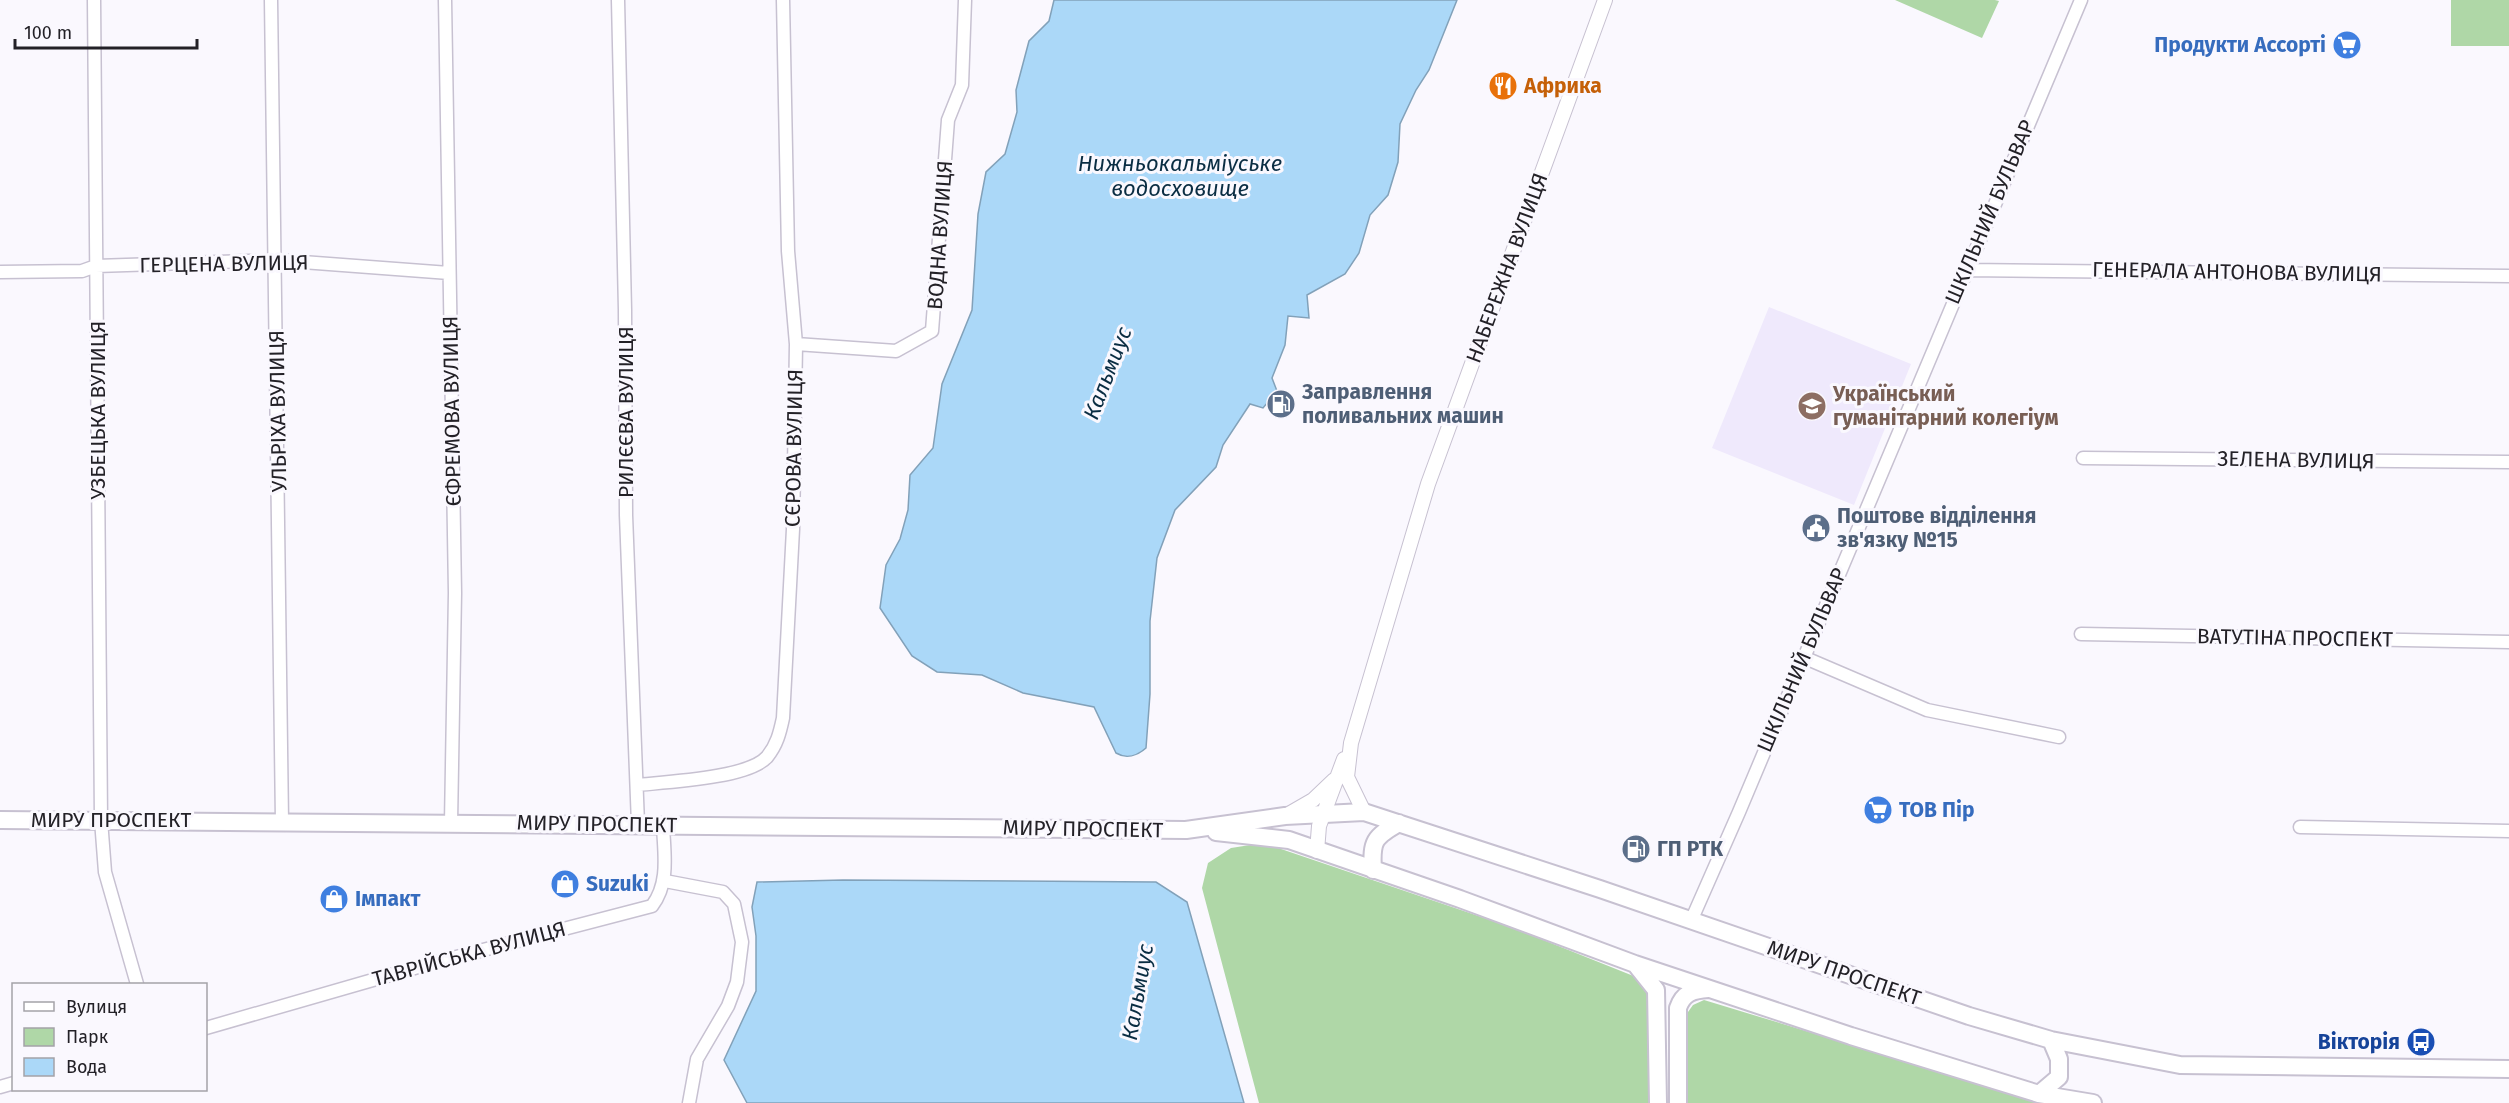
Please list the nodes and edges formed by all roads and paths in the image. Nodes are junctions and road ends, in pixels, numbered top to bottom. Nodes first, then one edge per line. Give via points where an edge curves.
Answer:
1 (94, 0) edge
2 (271, 0) edge
3 (445, 0) edge
4 (618, 0) edge
5 (783, 0) edge
6 (965, 0) edge
7 (1605, 0) edge
8 (2080, 0) edge
9 (276, 260) junction
10 (96, 266) junction
11 (1966, 270) junction
12 (0, 272) edge
13 (449, 273) junction
14 (2509, 276) edge
15 (796, 344) junction
16 (2083, 458) dead end
17 (2509, 462) edge
18 (2081, 634) dead end
19 (2509, 642) edge
20 (1803, 657) junction
21 (2059, 737) dead end
22 (1351, 743) junction
23 (1336, 779) junction
24 (637, 785) junction
25 (1323, 812) junction
26 (1364, 812) junction
27 (1285, 816) junction
28 (0, 820) edge
29 (101, 820) junction
30 (282, 822) junction
31 (451, 823) junction
32 (1399, 823) junction
33 (638, 824) junction
34 (663, 825) junction
35 (2300, 827) dead end
36 (1190, 830) junction
37 (2509, 831) edge
38 (1317, 851) junction
39 (1373, 870) junction
40 (665, 880) junction
41 (1691, 921) junction
42 (1635, 964) junction
43 (137, 983) edge
44 (1710, 989) junction
45 (207, 1028) edge
46 (2051, 1040) junction
47 (2509, 1069) edge
48 (2039, 1094) junction
49 (689, 1103) edge
50 (1658, 1103) edge
51 (1678, 1103) edge
52 (2093, 1103) edge

1 - 10 street, УЗБЕЦЬКА ВУЛИЦЯ
2 - 9 street, УЛЬРІХА ВУЛИЦЯ
3 - 13 street, ЄФРЕМОВА ВУЛИЦЯ
4 - 24 street, РИЛЄЄВА ВУЛИЦЯ via 625,457
5 - 15 street, СЄРОВА ВУЛИЦЯ via 788,251
6 - 15 street, ВОДНА ВУЛИЦЯ via 962,85 948,120 932,331 896,351
7 - 22 street, НАБЕРЕЖНА ВУЛИЦЯ via 1428,484
8 - 11 street, ШКІЛЬНИЙ БУЛЬВАР
9 - 10 street, ГЕРЦЕНА ВУЛИЦЯ
9 - 13 street, ГЕРЦЕНА ВУЛИЦЯ
9 - 30 street, УЛЬРІХА ВУЛИЦЯ
10 - 12 street, ГЕРЦЕНА ВУЛИЦЯ via 82,271
10 - 29 street, УЗБЕЦЬКА ВУЛИЦЯ
11 - 14 street, ГЕНЕРАЛА АНТОНОВА ВУЛИЦЯ
11 - 20 street, ШКІЛЬНИЙ БУЛЬВАР
13 - 31 street, ЄФРЕМОВА ВУЛИЦЯ via 455,593
15 - 24 street, СЄРОВА ВУЛИЦЯ via 793,529 783,718 778,740 766,758 725,775
16 - 17 street, ЗЕЛЕНА ВУЛИЦЯ
18 - 19 street, ВАТУТІНА ПРОСПЕКТ
20 - 21 street via 1927,710
20 - 41 street, ШКІЛЬНИЙ БУЛЬВАР
22 - 23 street
22 - 26 street via 1347,777
23 - 25 street
23 - 27 street via 1313,800
24 - 33 street, РИЛЄЄВА ВУЛИЦЯ
25 - 26 main road, МИРУ ПРОСПЕКТ
25 - 27 main road, МИРУ ПРОСПЕКТ
25 - 38 street
26 - 32 main road, МИРУ ПРОСПЕКТ
27 - 36 main road, МИРУ ПРОСПЕКТ
28 - 29 main road, МИРУ ПРОСПЕКТ
29 - 30 main road, МИРУ ПРОСПЕКТ
29 - 43 street, УЗБЕЦЬКА ВУЛИЦЯ via 105,872
30 - 31 main road, МИРУ ПРОСПЕКТ
31 - 33 main road, МИРУ ПРОСПЕКТ
32 - 39 main road via 1380,833 1374,842
32 - 41 main road, МИРУ ПРОСПЕКТ
33 - 34 main road, МИРУ ПРОСПЕКТ
34 - 36 main road, МИРУ ПРОСПЕКТ
34 - 40 street, ТАВРІЙСЬКА ВУЛИЦЯ
35 - 37 street
36 - 38 main road, МИРУ ПРОСПЕКТ via 1289,840
38 - 39 main road, МИРУ ПРОСПЕКТ
39 - 42 main road, МИРУ ПРОСПЕКТ
40 - 45 street, ТАВРІЙСЬКА ВУЛИЦЯ via 662,893 652,906
40 - 49 street via 723,892 734,904 742,942 736,982 728,1006 697,1059
41 - 46 main road, МИРУ ПРОСПЕКТ
42 - 44 main road, МИРУ ПРОСПЕКТ
42 - 50 main road via 1656,990
44 - 48 main road, МИРУ ПРОСПЕКТ
44 - 51 main road via 1693,990 1681,999 1678,1008
46 - 47 main road, МИРУ ПРОСПЕКТ via 2180,1065
46 - 48 main road via 2059,1059 2059,1077
48 - 52 main road, МИРУ ПРОСПЕКТ

